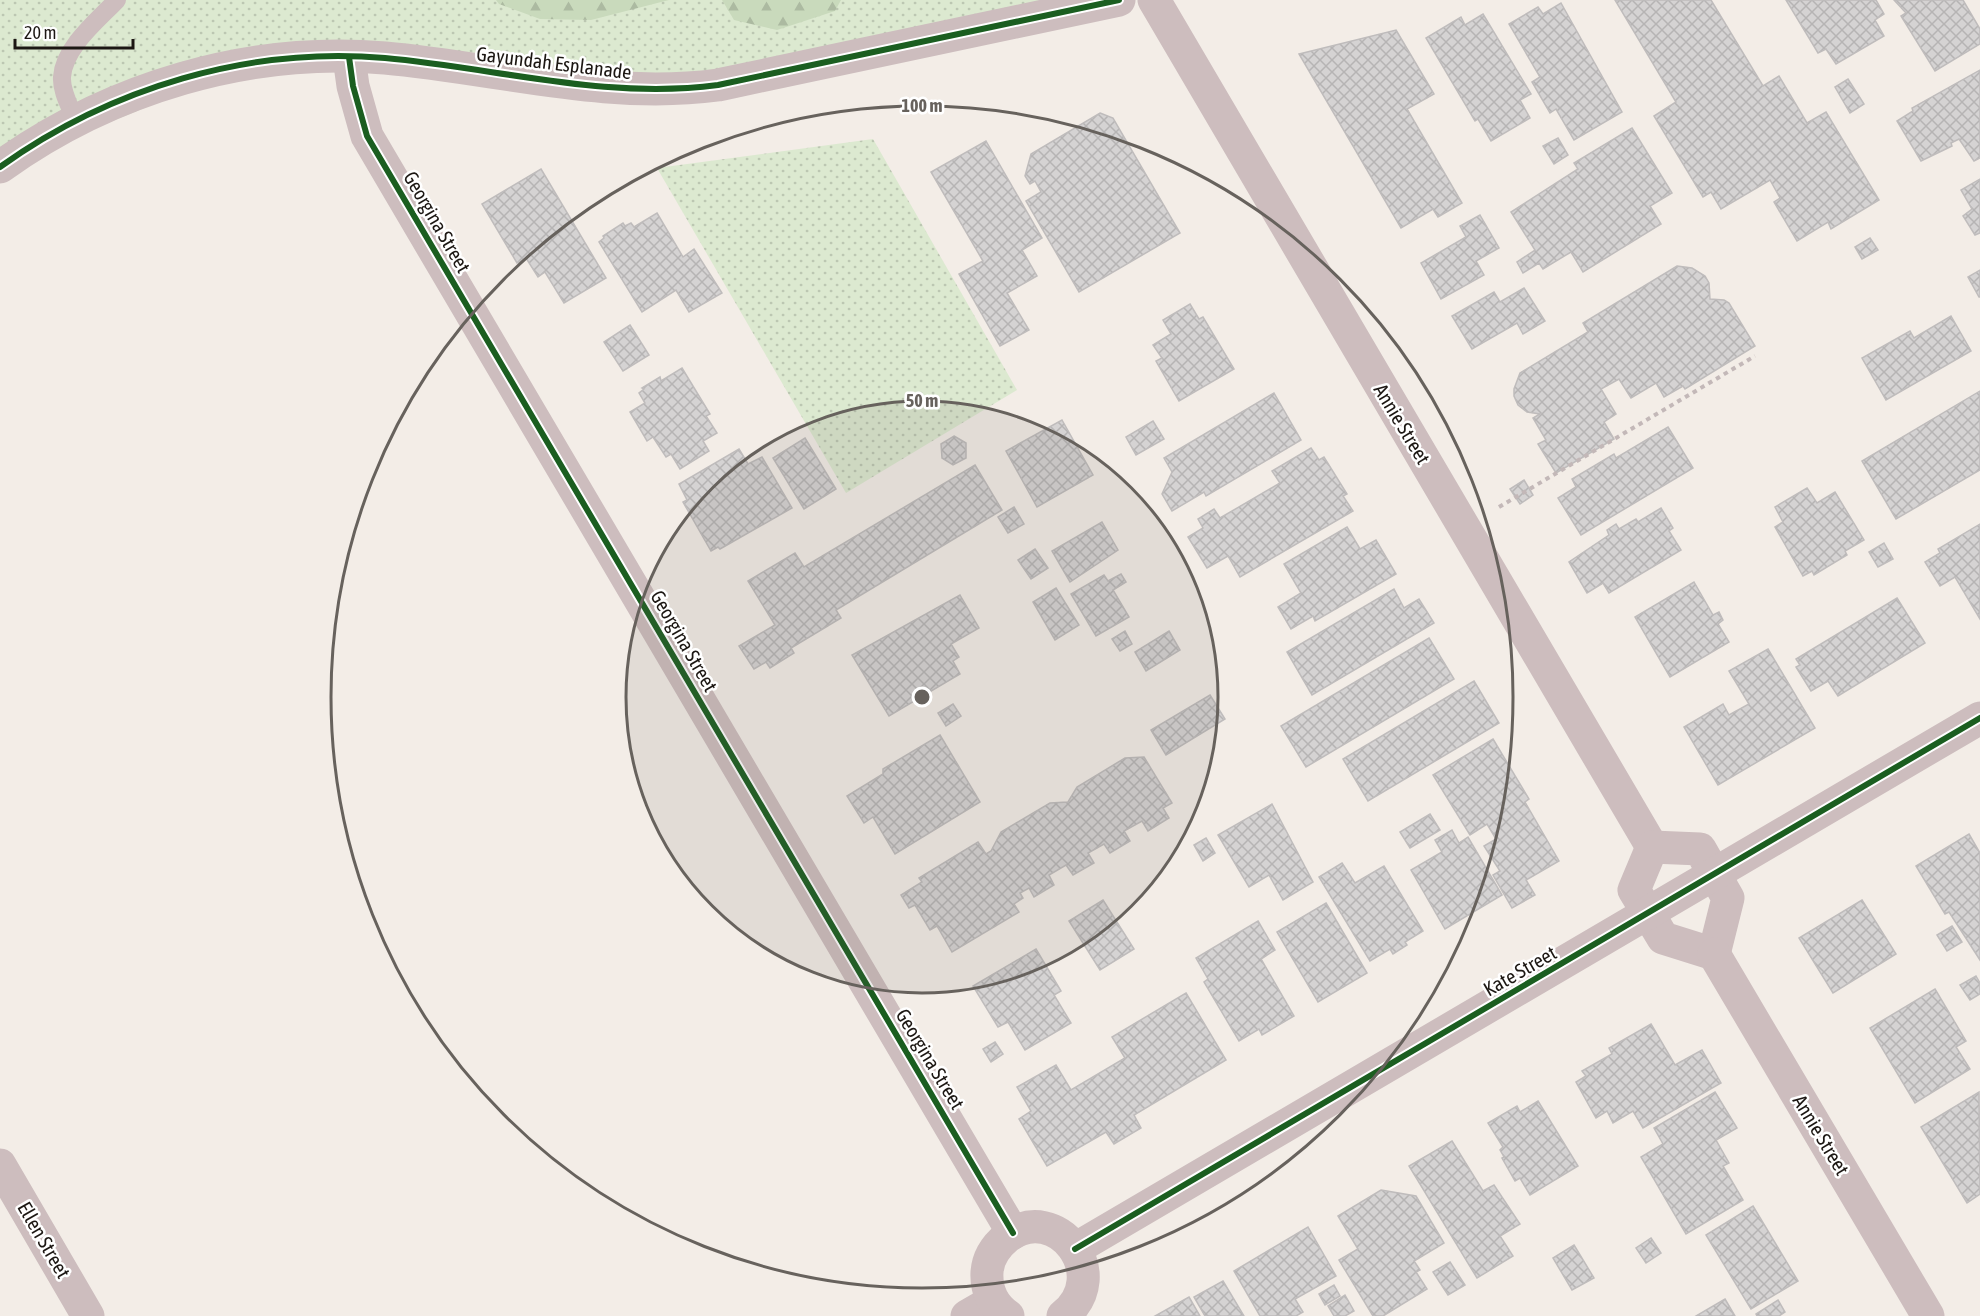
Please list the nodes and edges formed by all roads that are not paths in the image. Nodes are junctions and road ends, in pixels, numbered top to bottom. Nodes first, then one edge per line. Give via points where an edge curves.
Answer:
1 (117, 0) edge
2 (1119, 0) edge
3 (1154, 0) edge
4 (349, 57) junction
5 (76, 122) junction
6 (0, 167) edge
7 (1980, 718) edge
8 (1652, 847) junction
9 (1715, 875) junction
10 (1649, 914) junction
11 (1714, 954) junction
12 (0, 1165) edge
13 (1012, 1233) junction
14 (1075, 1250) junction
15 (989, 1311) edge
16 (88, 1316) edge
17 (1063, 1316) edge
18 (1928, 1316) edge

1 - 5 lane via 80,39 62,75
2 - 4 street, Gayundah Esplanade via 681,90 593,87 385,58
3 - 8 street, Annie Street
4 - 5 street, Gayundah Esplanade via 257,63 197,74 139,91
4 - 13 street, Georgina Street via 367,136
5 - 6 street, Gayundah Esplanade
7 - 9 street, Kate Street
8 - 9 street via 1700,849
8 - 10 street via 1634,890
9 - 10 street, Kate Street
9 - 11 street via 1728,898
10 - 11 street via 1663,938
10 - 14 street, Kate Street
11 - 18 street, Annie Street
12 - 16 street, Ellen Street
13 - 14 street via 1026,1228 1054,1231
13 - 15 street via 1000,1242 989,1263
14 - 17 street via 1084,1280 1072,1309

